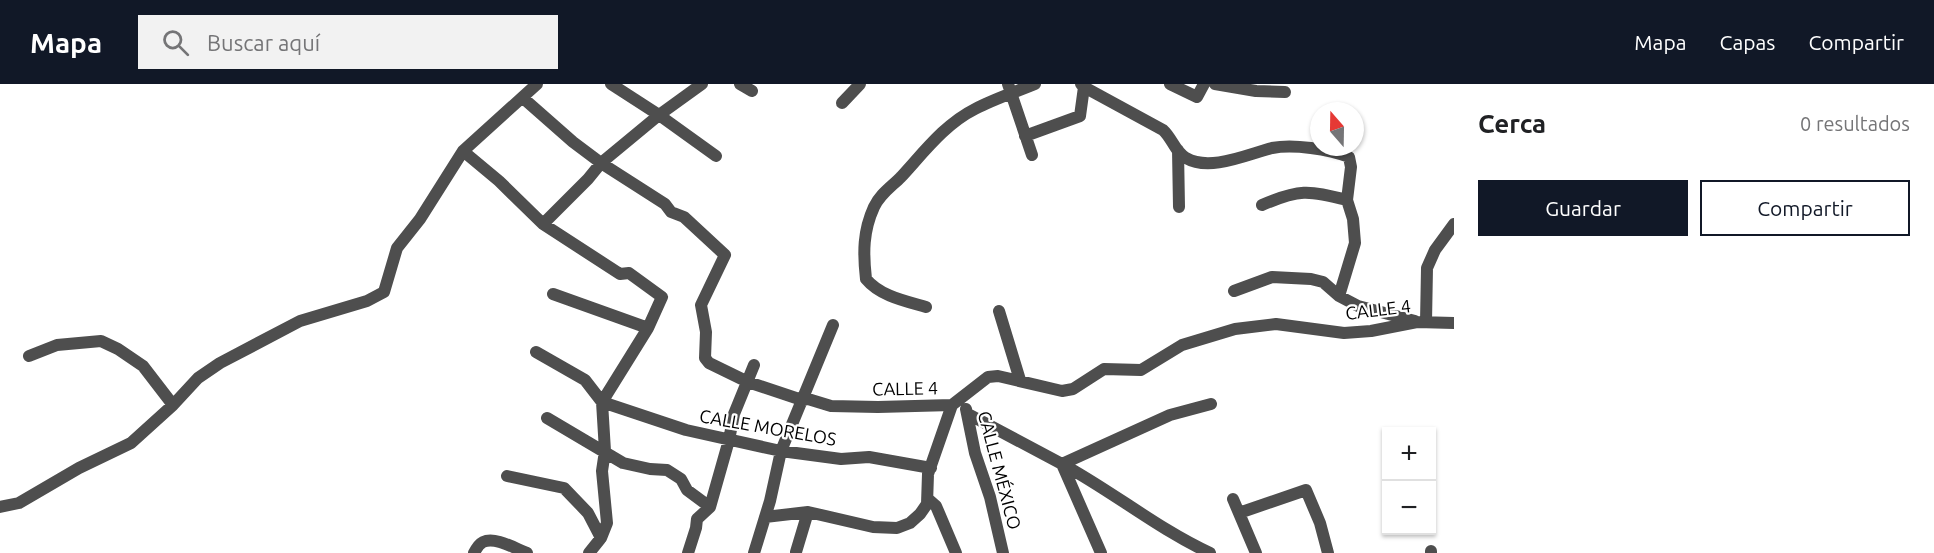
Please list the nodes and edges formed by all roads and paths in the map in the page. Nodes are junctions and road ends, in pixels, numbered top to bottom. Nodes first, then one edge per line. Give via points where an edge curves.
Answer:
1 (537, 84) edge
2 (610, 84) edge
3 (702, 84) edge
4 (740, 84) edge
5 (860, 84) edge
6 (1035, 84) edge
7 (1170, 84) edge
8 (1204, 84) edge
9 (1215, 84) edge
10 (1083, 86) edge
11 (1010, 89) edge
12 (752, 91) dead end
13 (1285, 92) dead end
14 (523, 98) junction
15 (842, 103) dead end
16 (659, 115) junction
17 (1024, 136) junction
18 (463, 150) junction
19 (1178, 150) junction
20 (1032, 155) dead end
21 (716, 156) dead end
22 (601, 163) junction
23 (1347, 200) junction
24 (1262, 206) dead end
25 (1179, 207) dead end
26 (543, 224) junction
27 (1452, 228) edge
28 (1234, 291) dead end
29 (552, 294) dead end
30 (1339, 296) junction
31 (926, 307) dead end
32 (999, 311) dead end
33 (1422, 322) junction
34 (1454, 323) edge
35 (833, 326) dead end
36 (648, 328) junction
37 (536, 352) dead end
38 (29, 356) dead end
39 (754, 365) dead end
40 (1020, 380) junction
41 (748, 381) junction
42 (962, 396) junction
43 (802, 400) junction
44 (602, 402) junction
45 (1212, 404) dead end
46 (173, 405) junction
47 (952, 405) junction
48 (968, 414) junction
49 (547, 418) dead end
50 (729, 440) junction
51 (605, 451) junction
52 (781, 451) junction
53 (1062, 464) junction
54 (931, 468) junction
55 (507, 476) dead end
56 (928, 499) junction
57 (1233, 499) dead end
58 (0, 507) edge
59 (710, 507) junction
60 (808, 512) junction
61 (1239, 513) junction
62 (765, 517) junction
63 (601, 538) junction
64 (796, 552) edge
65 (474, 553) edge
66 (527, 553) edge
67 (589, 553) edge
68 (688, 553) edge
69 (754, 553) edge
70 (956, 553) edge
71 (1003, 553) edge
72 (1101, 553) edge
73 (1210, 553) edge
74 (1256, 553) edge
75 (1328, 553) edge

1 - 14 street
2 - 16 street
3 - 16 street
4 - 12 street
5 - 15 street
6 - 11 street
7 - 8 street via 1197,97
9 - 13 street
10 - 17 street via 1080,116
10 - 19 street via 1163,130
11 - 17 street
11 - 31 street via 955,121 883,193 874,208 863,240 866,279 880,291
14 - 18 street
14 - 22 street, CALLE 4
16 - 21 street
16 - 22 street
17 - 20 street
18 - 26 street
18 - 46 street via 397,248 384,292 300,321 220,363 198,378
19 - 23 street via 1199,162 1235,160 1272,148 1339,153 1349,157 1351,167
19 - 25 street
22 - 26 street
22 - 41 street, CALLE 4 via 684,217 725,255 701,305 705,358
23 - 24 street via 1305,191
23 - 30 street via 1355,243
26 - 36 street via 620,274 629,273 662,297
27 - 33 street via 1427,268
28 - 30 street via 1272,278 1291,278 1323,282
29 - 36 street
30 - 33 street via 1358,306
32 - 40 street
33 - 34 street, CALLE 4
33 - 40 street, CALLE 4 via 1344,333 1276,324 1235,329 1182,345 1142,370 1104,369 1073,389 1062,391
35 - 43 street
36 - 44 street
37 - 44 street via 585,380
38 - 46 street via 57,345 101,342 143,366
39 - 41 street
40 - 42 street, CALLE 4 via 988,376
41 - 43 street, CALLE 4
41 - 50 street via 734,414
42 - 47 street, CALLE 4
42 - 48 street, CALLE MÉXICO
43 - 47 street, CALLE 4 via 831,406
43 - 52 street
44 - 50 street, CALLE MORELOS
44 - 51 street
45 - 53 street via 1170,415
46 - 58 street via 131,443 20,503
47 - 54 street
48 - 53 street
48 - 71 street, CALLE MÉXICO
49 - 51 street
50 - 52 street, CALLE MORELOS
50 - 59 street
51 - 59 street via 623,463 667,470
51 - 63 street via 602,471 607,523
52 - 54 street, CALLE MORELOS via 841,459 869,457
52 - 62 street
53 - 72 street
53 - 73 street
54 - 56 street
55 - 63 street via 564,488 588,513
56 - 60 street via 920,514 897,528
56 - 70 street via 936,506
57 - 61 street
59 - 68 street via 697,519
60 - 62 street
60 - 64 street
61 - 74 street
61 - 75 street via 1306,490
62 - 69 street
63 - 67 street
65 - 66 street via 485,541

